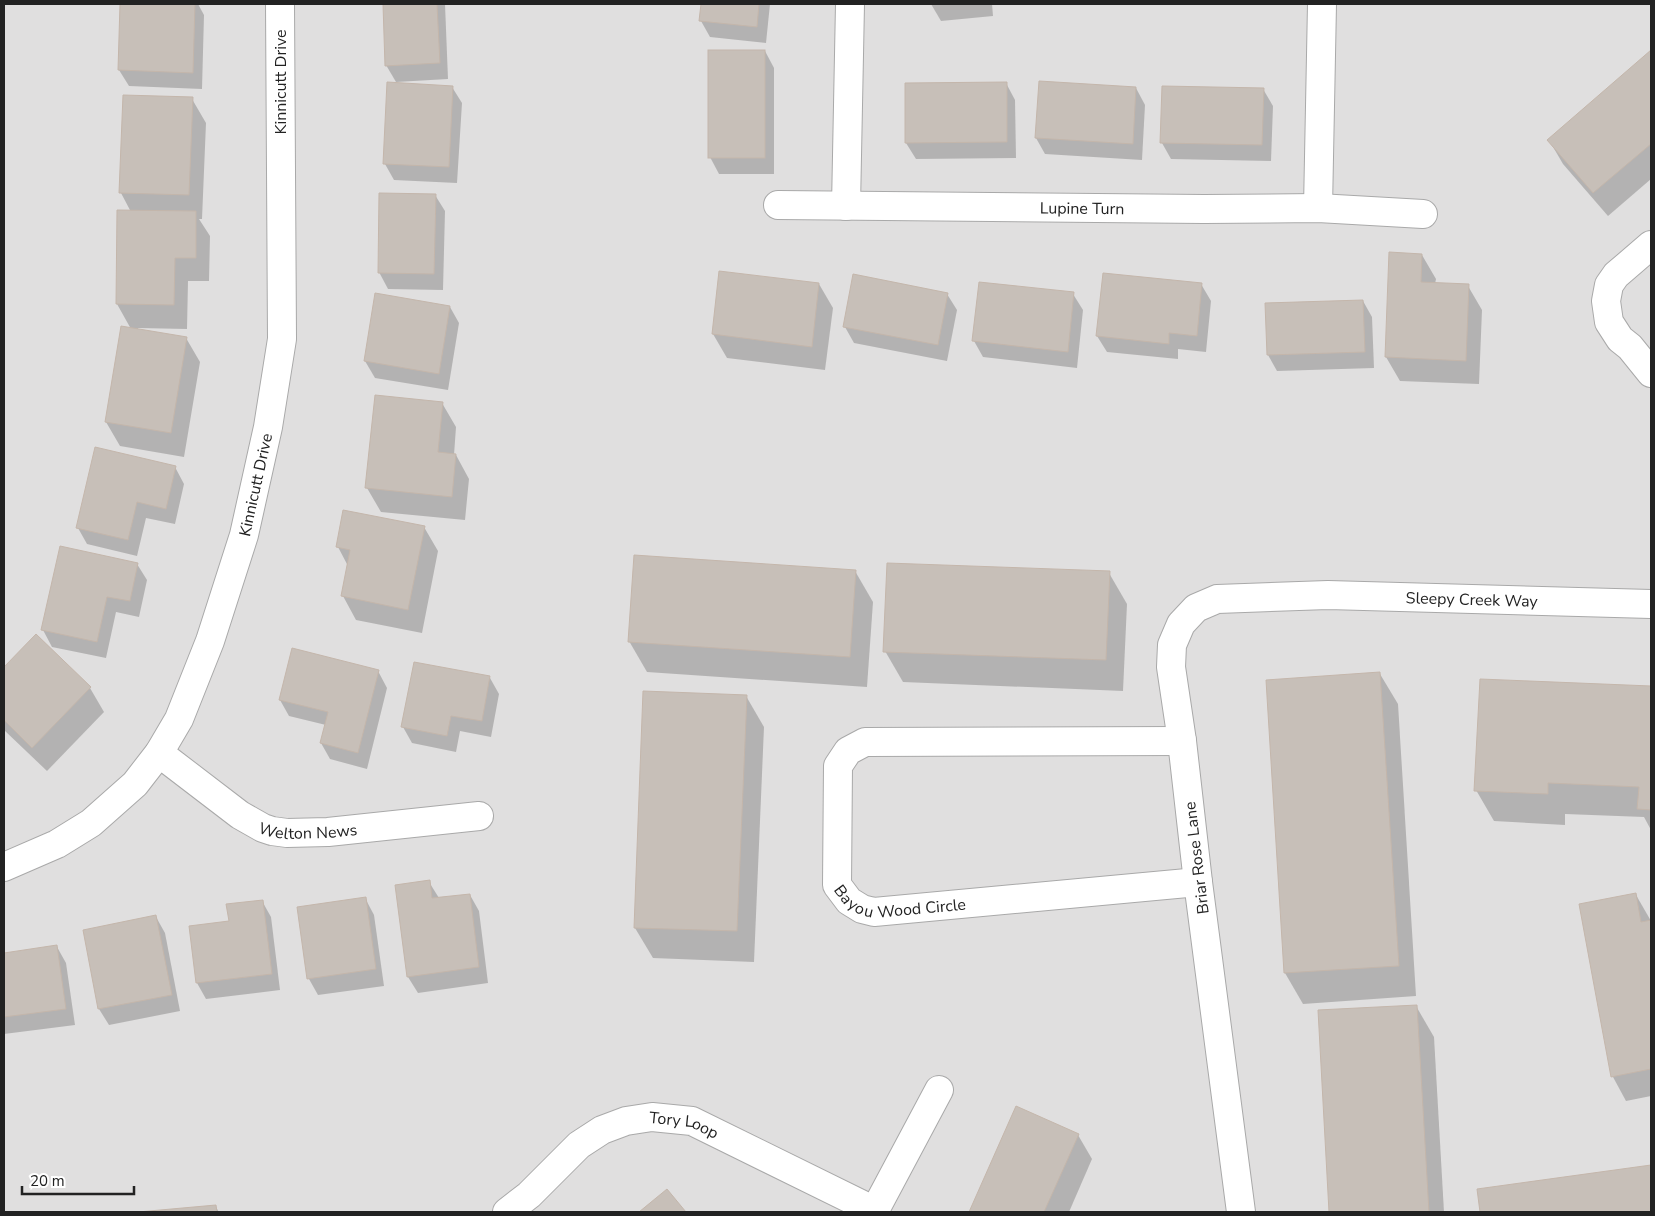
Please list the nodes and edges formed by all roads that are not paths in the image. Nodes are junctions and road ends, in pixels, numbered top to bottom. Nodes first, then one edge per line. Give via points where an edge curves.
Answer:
1 (280, 4) edge
2 (850, 4) edge
3 (1322, 4) edge
4 (778, 205) dead end
5 (846, 206) junction
6 (1318, 208) junction
7 (1423, 214) dead end
8 (1651, 245) edge
9 (1651, 373) edge
10 (1292, 596) joint
11 (1651, 604) edge
12 (1182, 741) junction
13 (159, 753) junction
14 (479, 816) dead end
15 (4, 867) edge
16 (1198, 882) junction
17 (939, 1090) dead end
18 (875, 1211) edge
19 (507, 1212) edge
20 (1241, 1212) edge

1 - 13 street, Kinnicutt Drive via 282,339 268,427 244,535 210,641 179,719
2 - 5 street
3 - 6 street
4 - 5 street, Lupine Turn
5 - 6 street, Lupine Turn
6 - 7 street, Lupine Turn
8 - 9 street via 1616,275 1606,302 1609,322 1620,340
10 - 11 street, Sleepy Creek Way
10 - 12 street, Briar Rose Lane via 1217,599 1196,608 1181,624 1172,645 1171,667
12 - 16 street, Briar Rose Lane
12 - 16 street, Bayou Wood Circle via 865,742 848,750 838,766 837,885 849,901 874,912
13 - 14 street, Welton News via 240,815 272,831 328,832
13 - 15 street, Kinnicutt Drive via 135,784 91,823 58,844
16 - 20 street, Briar Rose Lane
17 - 18 street, Tory Loop
18 - 19 street, Tory Loop via 692,1121 652,1117 626,1121 602,1130 579,1145 529,1195

